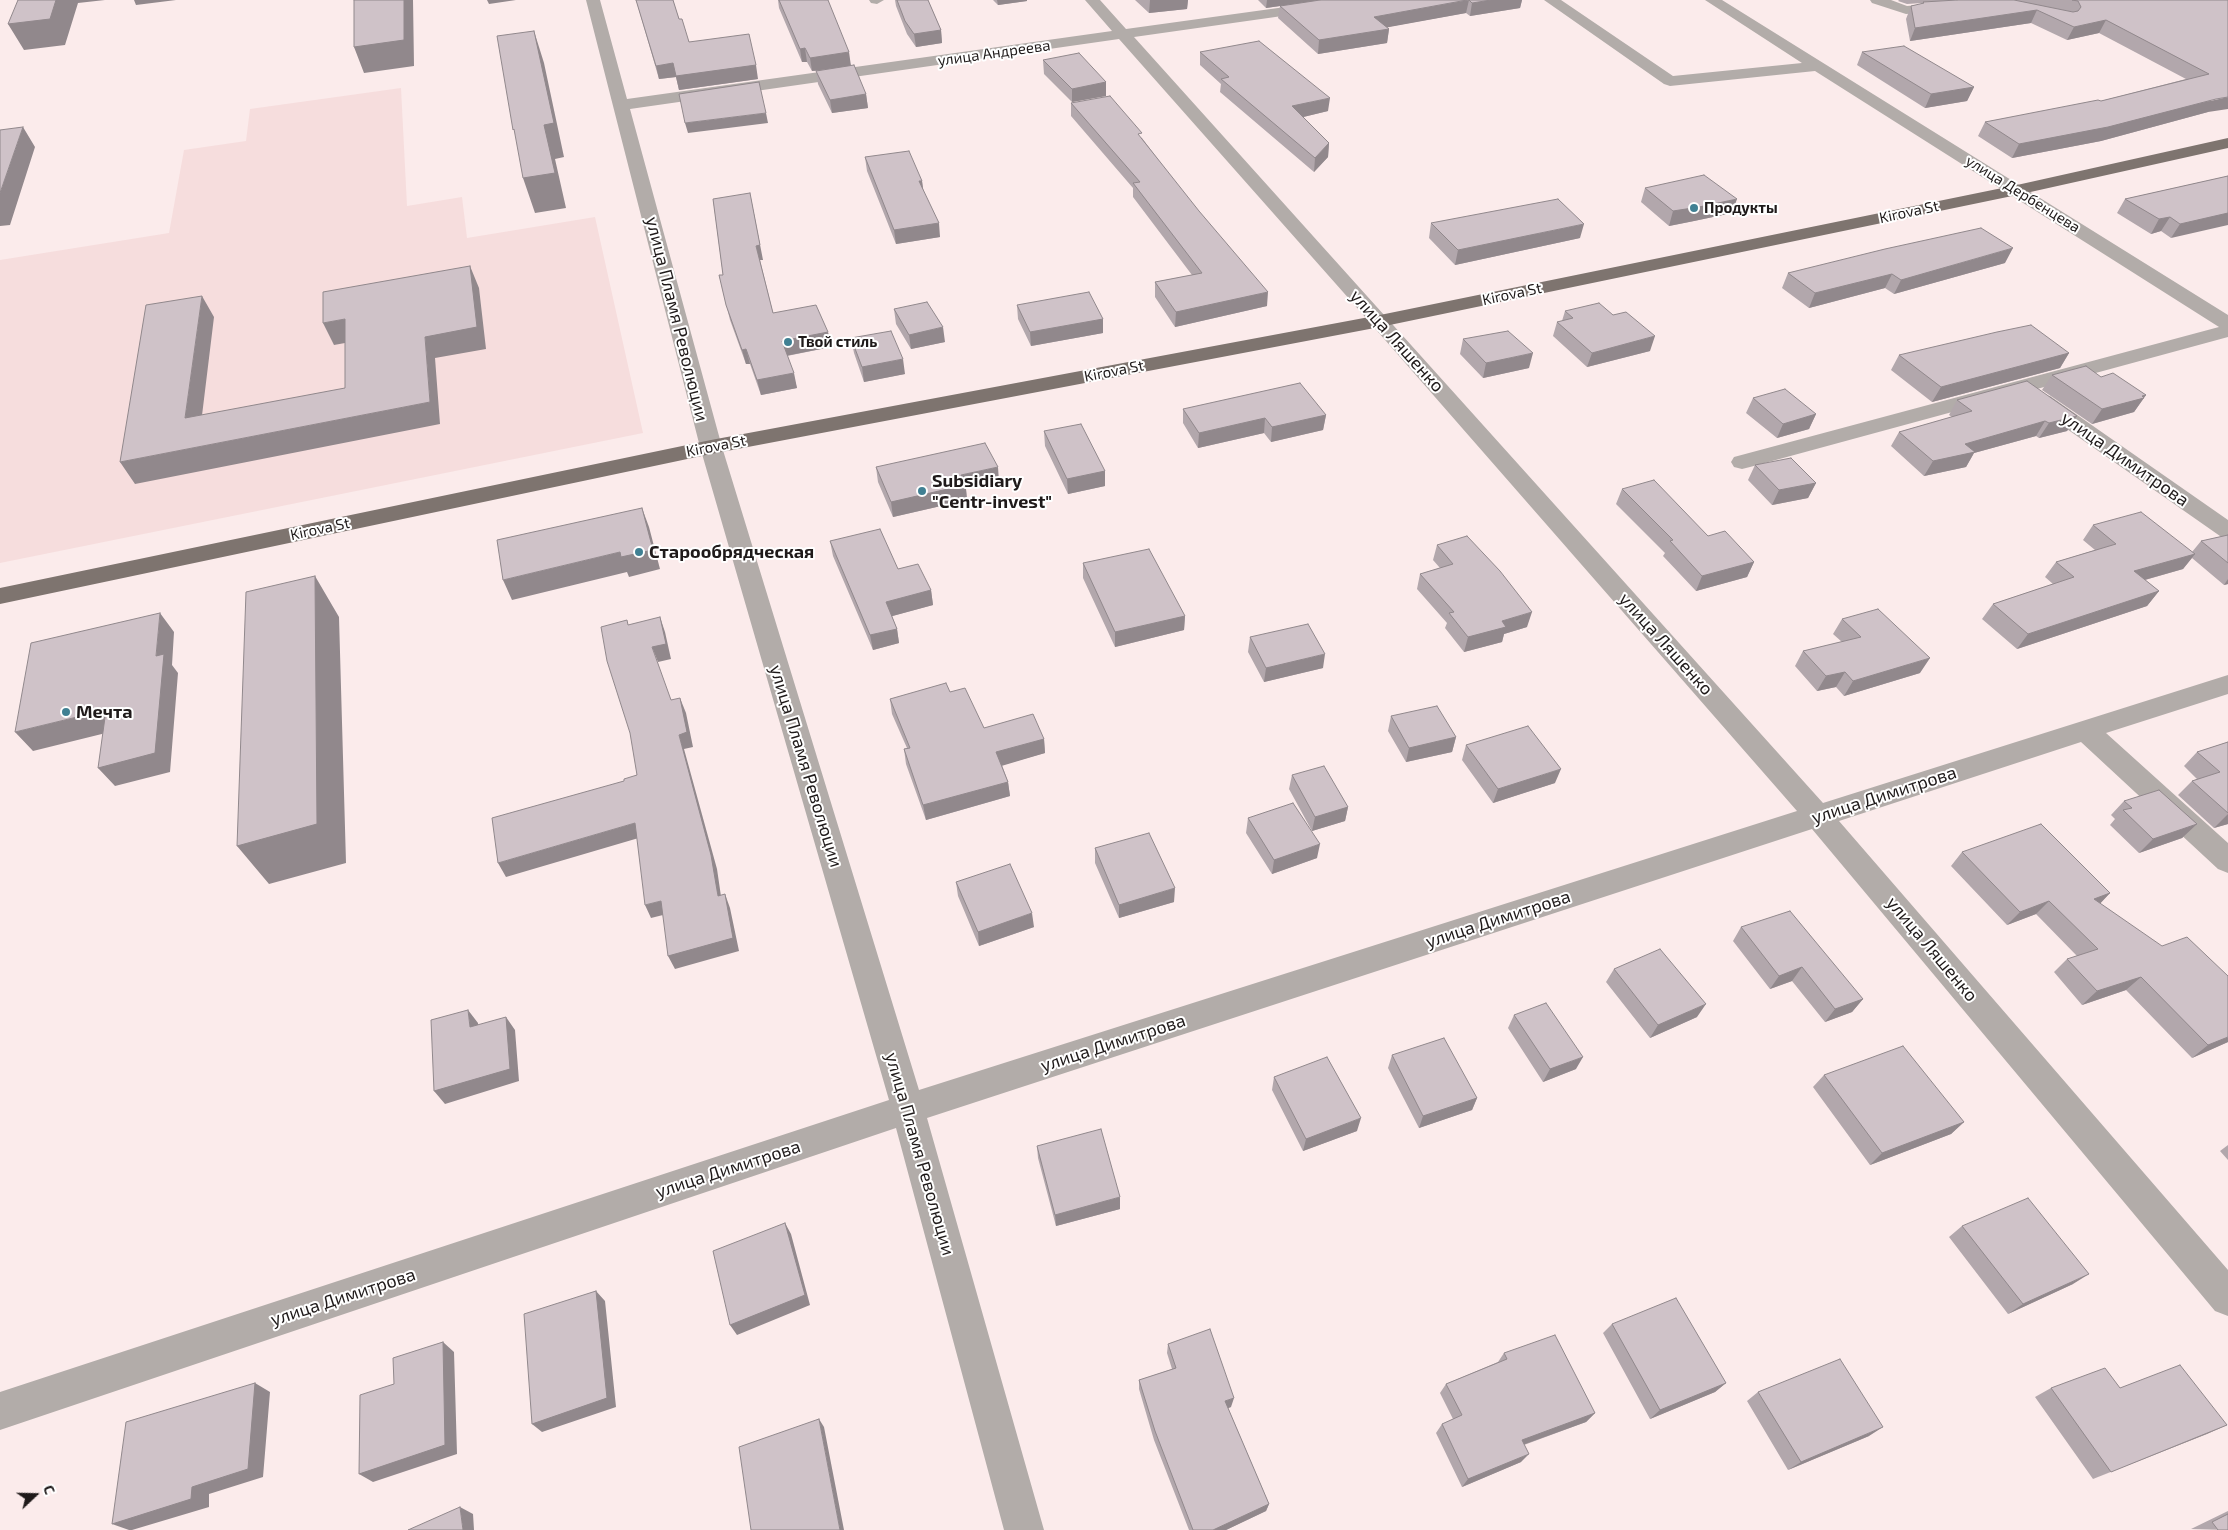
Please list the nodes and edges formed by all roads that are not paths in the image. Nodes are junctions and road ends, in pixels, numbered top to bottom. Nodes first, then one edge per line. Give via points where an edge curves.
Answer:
1 (593, 0) edge
2 (1092, 0) edge
3 (1367, 0) edge
4 (1551, 0) edge
5 (1712, 0) edge
6 (1877, 0) edge
7 (1958, 6) edge
8 (1123, 35) junction
9 (1818, 66) junction
10 (622, 105) junction
11 (2228, 143) edge
12 (2017, 190) junction
13 (1380, 322) junction
14 (2228, 324) edge
15 (2228, 331) edge
16 (2022, 387) junction
17 (711, 447) junction
18 (1742, 462) dead end
19 (2228, 531) edge
20 (0, 596) edge
21 (2227, 686) edge
22 (2085, 730) junction
23 (1818, 816) junction
24 (2228, 861) edge
25 (908, 1109) junction
26 (2228, 1298) edge
27 (0, 1411) edge
28 (1024, 1530) edge

1 - 10 street, улица Пламя Революции
2 - 8 street, улица Ляшенко
3 - 8 street, улица Андреева
4 - 9 street via 1670,81
5 - 9 street, улица Дербенцева
6 - 7 street via 1906,10
8 - 10 street, улица Андреева
8 - 13 street, улица Ляшенко
9 - 12 street, улица Дербенцева
10 - 17 street, улица Пламя Революции
11 - 12 main road, Kirova St
12 - 13 main road, Kirova St
12 - 14 street, улица Дербенцева
13 - 17 main road, Kirova St
13 - 23 street, улица Ляшенко
15 - 16 street
16 - 18 street
16 - 19 street, улица Димитрова
17 - 20 main road, Kirova St
17 - 25 street, улица Пламя Революции
21 - 22 street, улица Димитрова
22 - 23 street, улица Димитрова
22 - 24 street
23 - 25 street, улица Димитрова
23 - 26 street, улица Ляшенко
25 - 27 street, улица Димитрова
25 - 28 street, улица Пламя Революции

